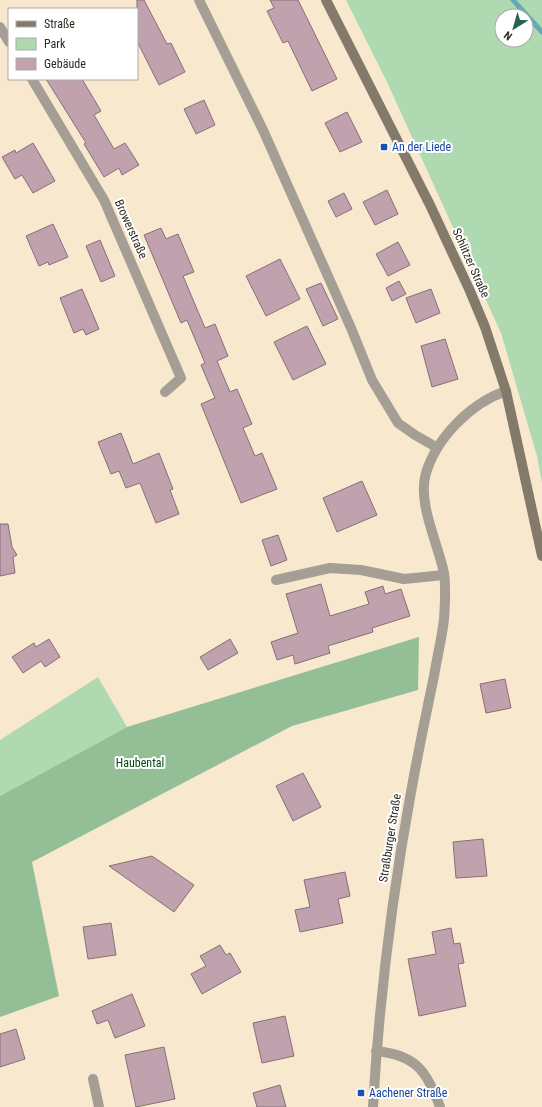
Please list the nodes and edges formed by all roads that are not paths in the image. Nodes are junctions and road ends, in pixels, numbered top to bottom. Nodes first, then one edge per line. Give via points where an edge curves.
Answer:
1 (199, 0) edge
2 (326, 0) edge
3 (0, 27) edge
4 (8, 40) edge
5 (33, 80) edge
6 (506, 391) junction
7 (165, 392) dead end
8 (436, 447) junction
9 (542, 556) edge
10 (444, 575) junction
11 (276, 580) dead end
12 (376, 1051) junction
13 (93, 1079) dead end
14 (99, 1107) edge
15 (373, 1107) edge
16 (440, 1107) edge

1 - 8 street via 263,130 372,380 398,423
2 - 6 main road, Schlitzer Straße via 454,255 485,327
3 - 4 street
5 - 7 street, Browerstraße via 104,200 181,378
6 - 8 street, Straßburger Straße via 495,394 467,415
6 - 9 main road, Schlitzer Straße
8 - 10 street, Straßburger Straße via 425,475 424,488
10 - 11 street via 404,579 361,570 330,568
10 - 12 street, Straßburger Straße via 442,631 400,856
12 - 15 street, Straßburger Straße
12 - 16 street via 400,1055 412,1061 432,1084
13 - 14 street

